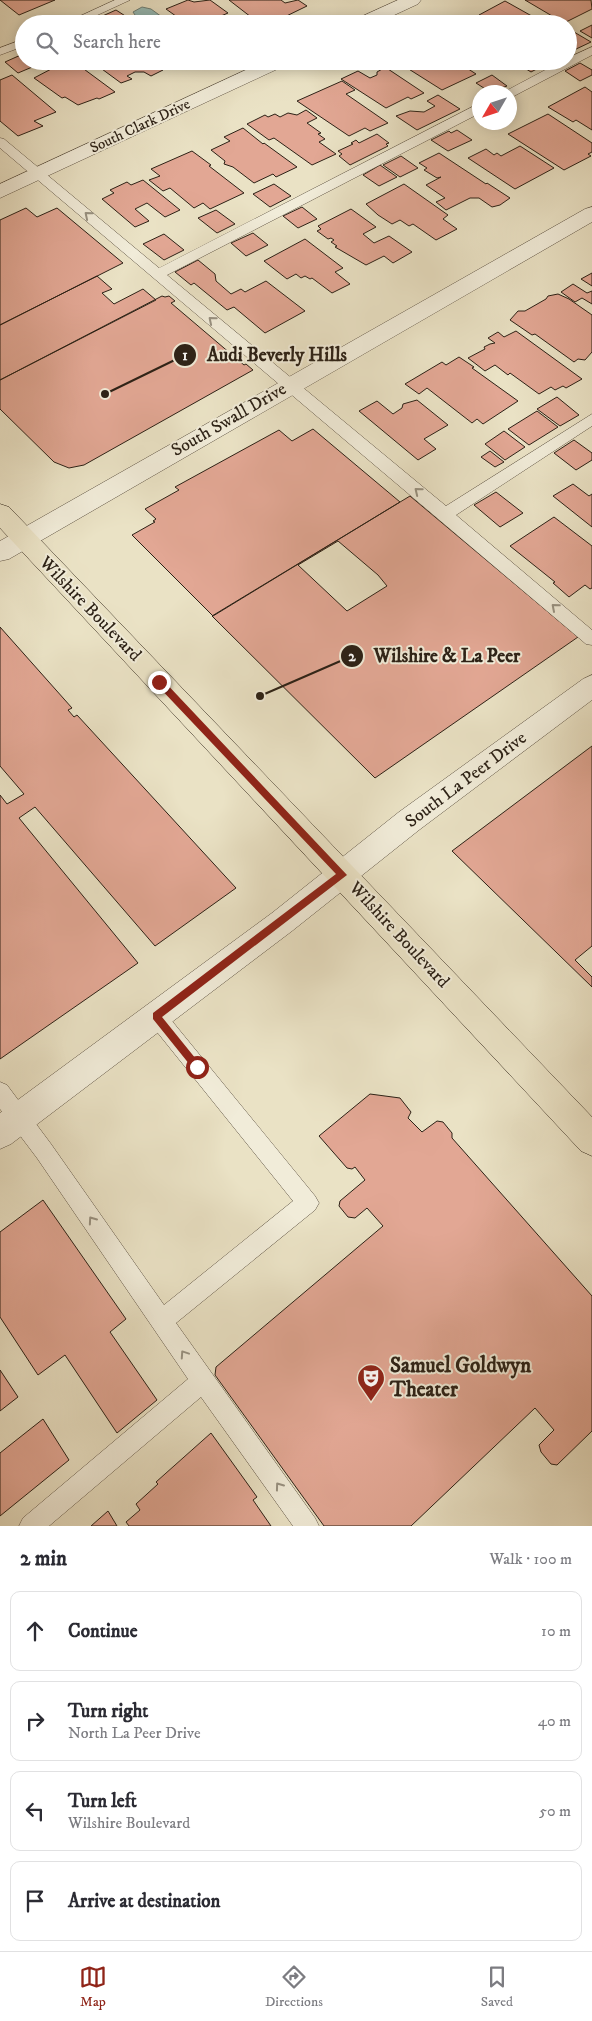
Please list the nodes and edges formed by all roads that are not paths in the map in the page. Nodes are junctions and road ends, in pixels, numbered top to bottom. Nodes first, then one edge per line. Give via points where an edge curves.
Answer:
1 (124, 0) edge
2 (412, 0) edge
3 (89, 15) edge
4 (380, 15) edge
5 (15, 46) edge
6 (592, 50) edge
7 (0, 52) edge
8 (577, 58) edge
9 (261, 70) edge
10 (554, 70) edge
11 (517, 89) edge
12 (472, 112) edge
13 (0, 142) edge
14 (37, 174) junction
15 (0, 192) edge
16 (592, 214) edge
17 (158, 274) junction
18 (289, 385) junction
19 (592, 420) edge
20 (0, 513) edge
21 (445, 514) junction
22 (12, 545) edge
23 (592, 639) edge
24 (592, 686) edge
25 (342, 875) junction
26 (156, 1016) junction
27 (0, 1092) edge
28 (10, 1125) edge
29 (592, 1140) edge
30 (162, 1322) junction
31 (202, 1381) junction
32 (30, 1526) edge
33 (307, 1526) edge

1 - 3 lane
2 - 4 street
5 - 7 lane
6 - 8 lane
9 - 14 street, South Clark Drive
10 - 11 lane
12 - 17 lane
13 - 14 lane
14 - 15 street, South Clark Drive
17 -> 14 lane
16 - 18 street, South Swall Drive
18 -> 17 lane
21 -> 18 lane
18 - 22 street, South Swall Drive
19 - 21 lane
20 - 22 main road, Wilshire Boulevard
23 -> 21 lane
22 - 25 main road, Wilshire Boulevard
24 - 25 street, South La Peer Drive via 409,821
25 - 26 street, South La Peer Drive
25 - 29 main road, Wilshire Boulevard
26 - 28 street, South La Peer Drive
26 - 30 lane via 308,1203
27 - 28 lane
30 -> 28 lane
31 -> 30 lane
31 - 32 lane
33 -> 31 lane

